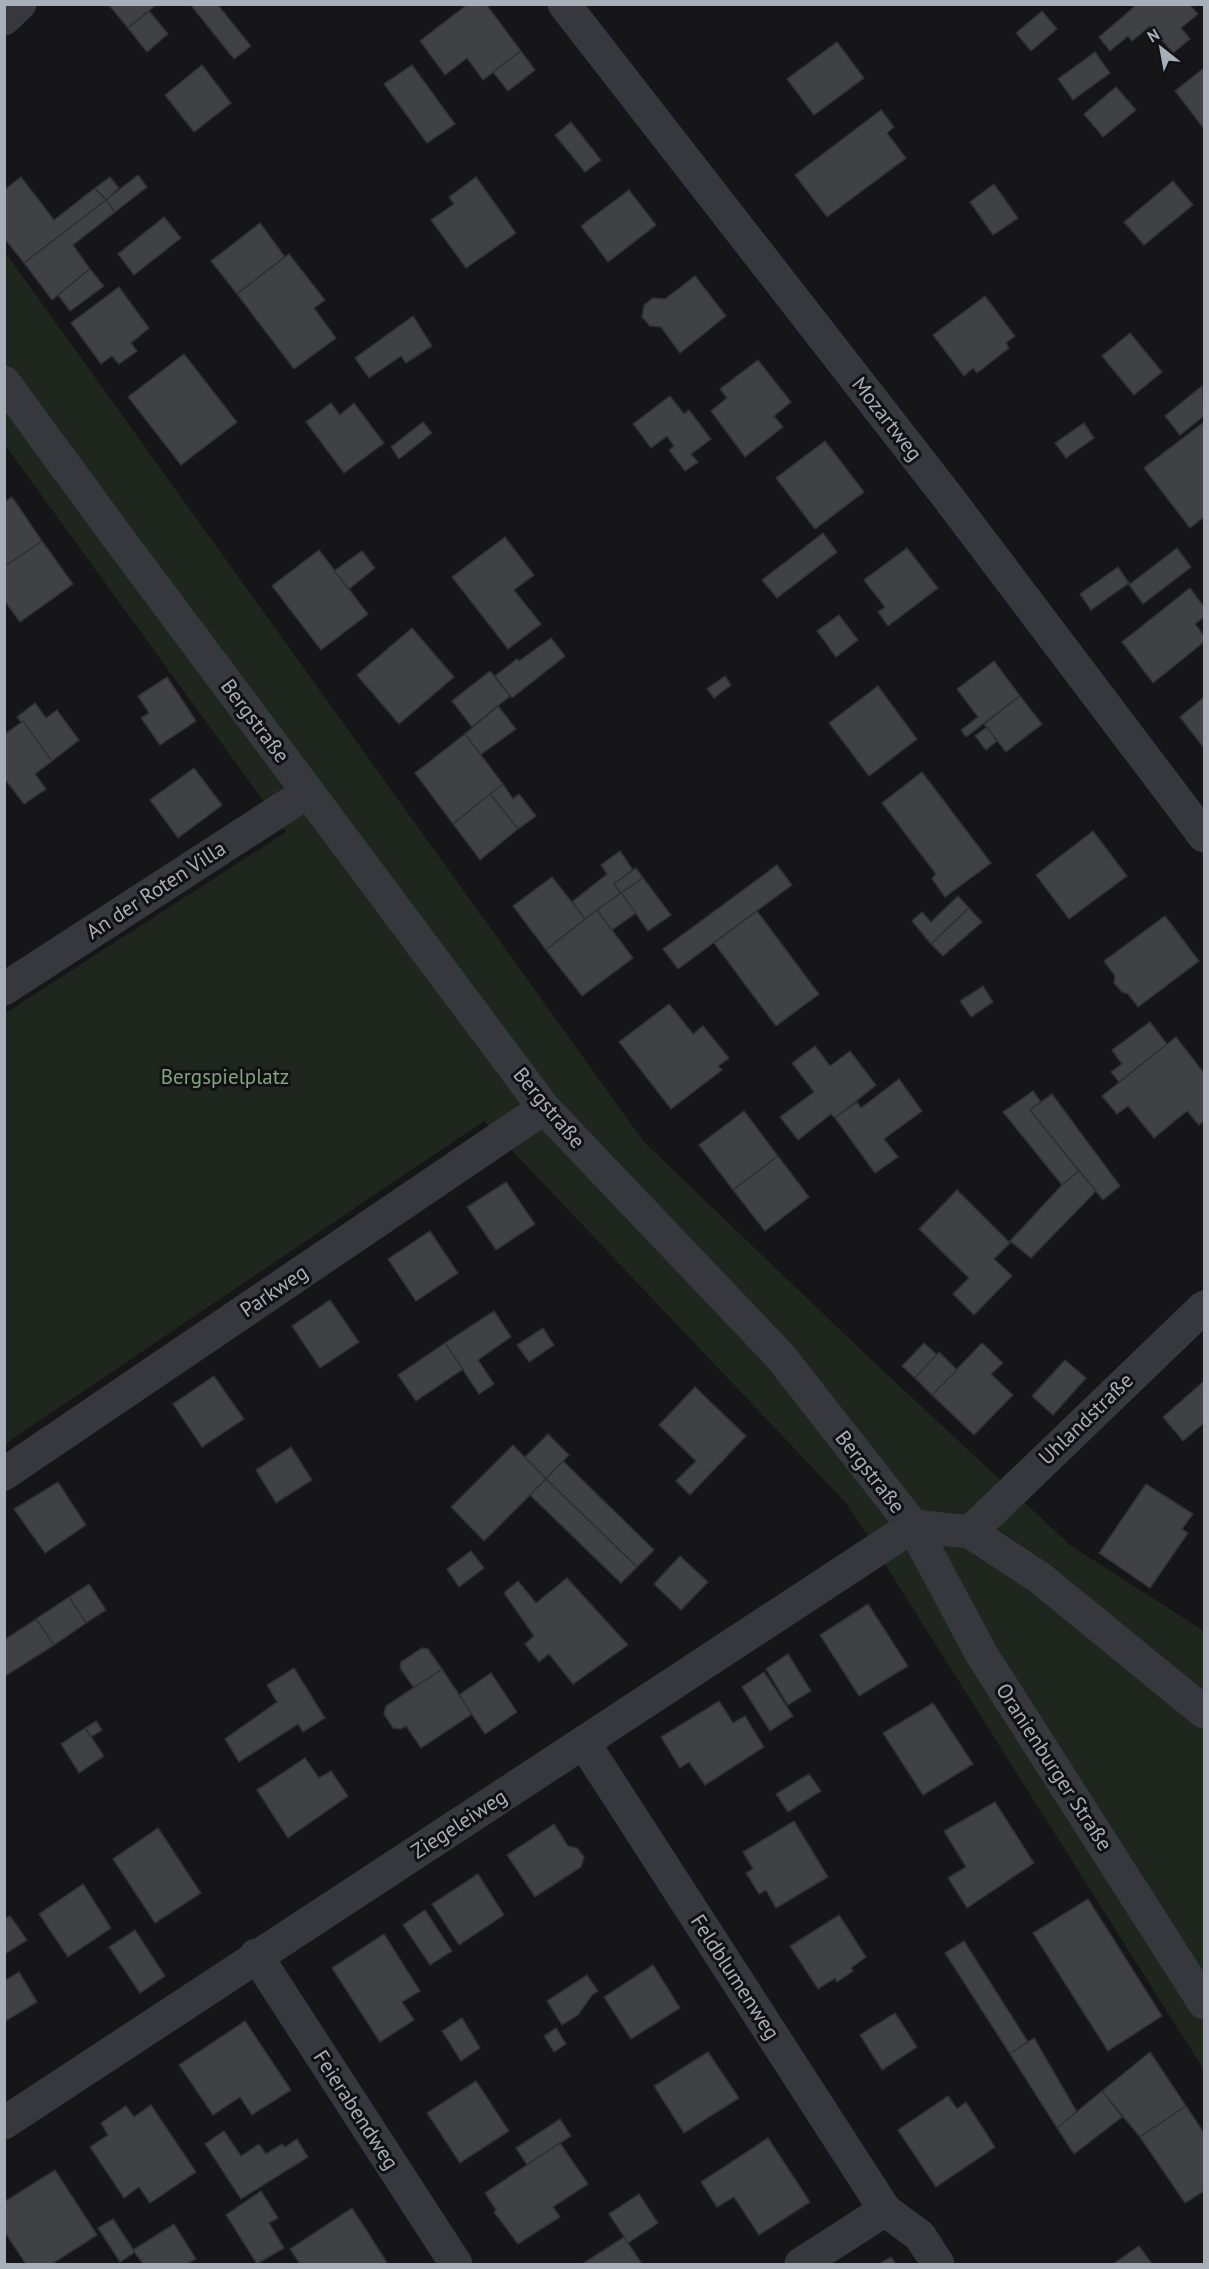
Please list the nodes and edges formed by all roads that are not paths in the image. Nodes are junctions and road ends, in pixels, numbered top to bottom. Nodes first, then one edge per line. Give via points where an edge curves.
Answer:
1 (20, 4) edge
2 (564, 4) edge
3 (4, 19) edge
4 (4, 381) edge
5 (308, 792) junction
6 (1204, 836) edge
7 (4, 989) edge
8 (544, 1108) junction
9 (1204, 1307) edge
10 (4, 1474) edge
11 (913, 1526) junction
12 (970, 1532) junction
13 (1204, 1712) edge
14 (584, 1743) junction
15 (256, 1955) junction
16 (1204, 2003) edge
17 (4, 2123) edge
18 (885, 2210) junction
19 (456, 2265) edge
20 (801, 2265) edge
21 (938, 2265) edge

1 - 3 street
2 - 6 street, Mozartweg via 942,490
4 - 5 street, Bergstraße
5 - 7 street, An der Roten Villa
5 - 8 street, Bergstraße
8 - 10 street, Parkweg
8 - 11 street, Bergstraße via 780,1356
9 - 12 street, Uhlandstraße
11 - 12 street, Bergstraße
11 - 14 street, Ziegeleiweg
11 - 16 street, Oranienburger Straße via 982,1655
12 - 13 street, Bergstraße via 1040,1578
14 - 15 street, Ziegeleiweg
14 - 18 street, Feldblumenweg
15 - 17 street, Ziegeleiweg
15 - 19 street, Feierabendweg
18 - 20 street
18 - 21 street via 920,2236

